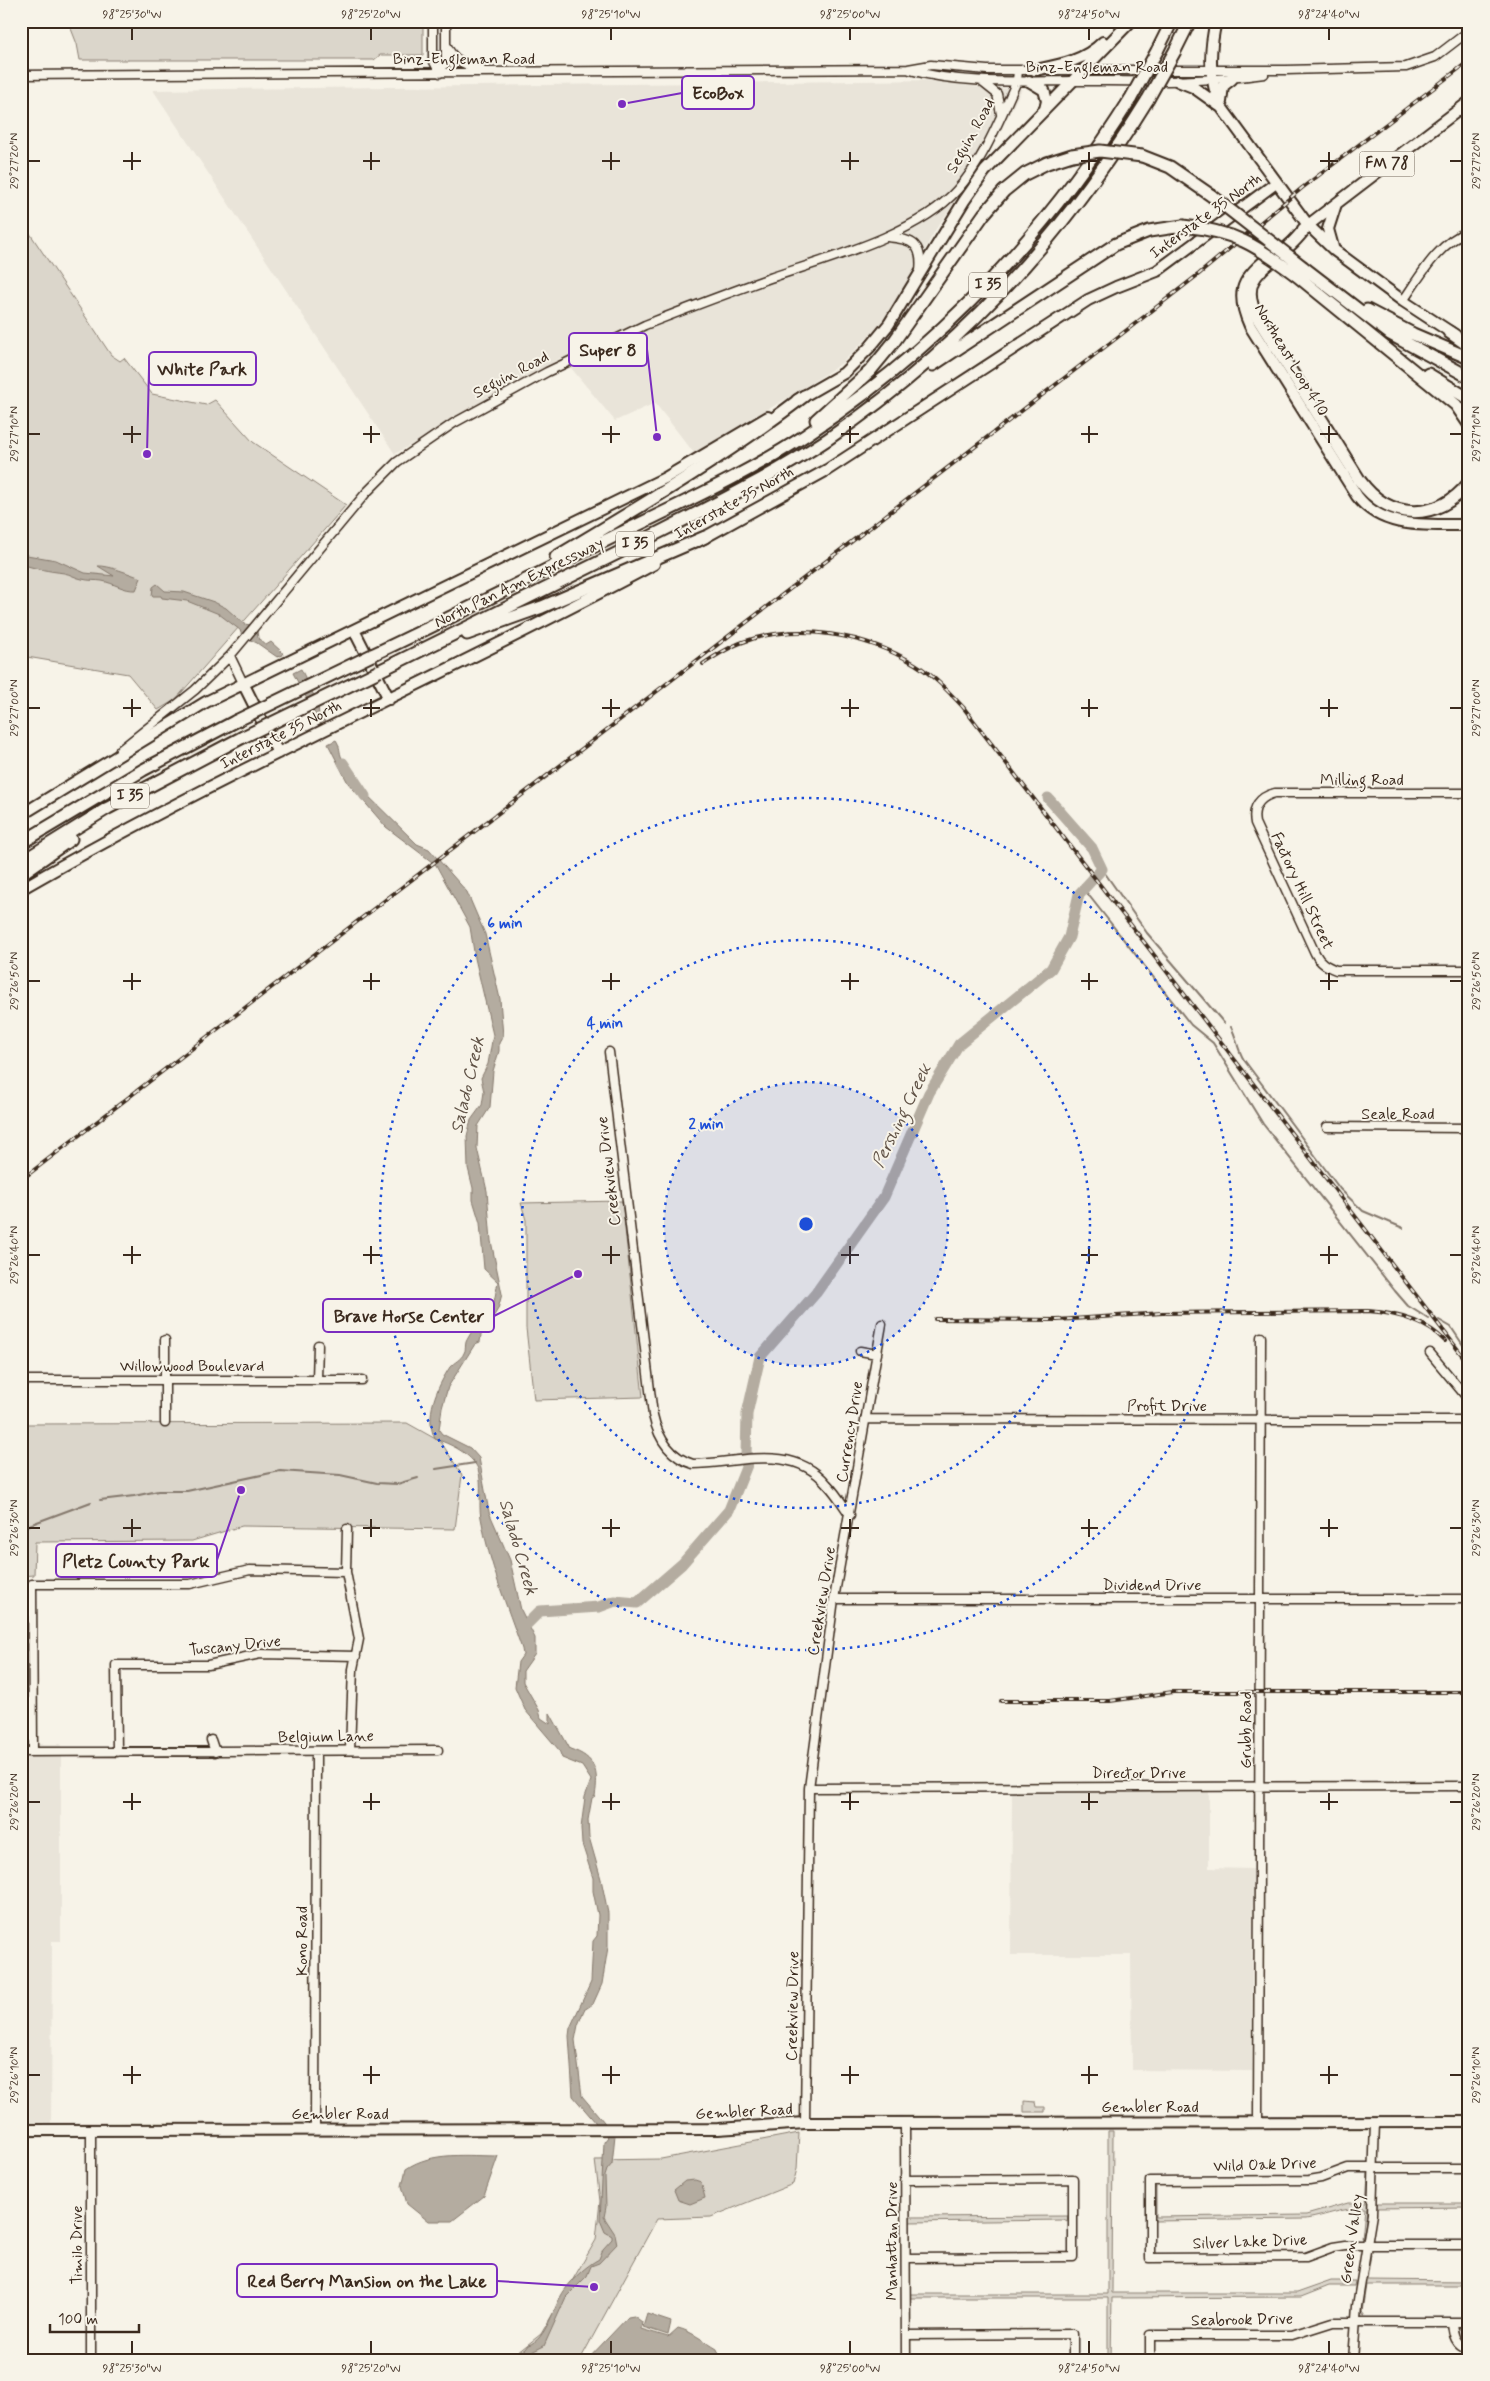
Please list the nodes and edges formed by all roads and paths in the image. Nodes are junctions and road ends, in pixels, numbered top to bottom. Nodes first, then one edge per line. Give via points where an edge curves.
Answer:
1 (433, 21) edge
2 (446, 21) edge
3 (1125, 21) edge
4 (1131, 21) edge
5 (1190, 21) edge
6 (1216, 21) edge
7 (1171, 24) edge
8 (1469, 31) edge
9 (446, 44) junction
10 (1211, 69) junction
11 (908, 70) junction
12 (1018, 70) junction
13 (1035, 70) junction
14 (1084, 70) junction
15 (1286, 70) junction
16 (485, 72) junction
17 (440, 73) junction
18 (21, 75) edge
19 (1232, 78) junction
20 (980, 81) junction
21 (1017, 81) junction
22 (1029, 81) junction
23 (1074, 81) junction
24 (1178, 81) junction
25 (1212, 81) junction
26 (1469, 102) edge
27 (1222, 108) junction
28 (1045, 109) junction
29 (1001, 114) junction
30 (1276, 183) junction
31 (1337, 203) junction
32 (1308, 225) junction
33 (1469, 231) edge
34 (885, 237) junction
35 (1334, 250) junction
36 (1300, 271) junction
37 (920, 274) junction
38 (1333, 292) junction
39 (1402, 301) junction
40 (1449, 332) junction
41 (1469, 341) edge
42 (1469, 346) edge
43 (1390, 351) junction
44 (1469, 358) edge
45 (918, 372) junction
46 (1469, 377) edge
47 (804, 396) junction
48 (1469, 399) edge
49 (1469, 424) edge
50 (806, 435) junction
51 (1469, 483) edge
52 (1469, 525) edge
53 (705, 537) junction
54 (526, 580) junction
55 (354, 630) junction
56 (230, 656) junction
57 (410, 656) junction
58 (243, 683) junction
59 (389, 699) junction
60 (278, 753) junction
61 (96, 769) junction
62 (150, 785) junction
63 (1469, 793) edge
64 (1258, 802) joint
65 (21, 815) edge
66 (21, 842) edge
67 (21, 862) edge
68 (21, 874) edge
69 (21, 889) edge
70 (1469, 970) edge
71 (609, 1052) dead end
72 (1327, 1127) dead end
73 (1469, 1128) edge
74 (882, 1324) dead end
75 (1261, 1338) dead end
76 (165, 1340) dead end
77 (318, 1345) dead end
78 (860, 1351) dead end
79 (1430, 1353) dead end
80 (877, 1354) junction
81 (166, 1379) junction
82 (317, 1379) junction
83 (21, 1380) edge
84 (362, 1380) dead end
85 (1469, 1400) edge
86 (865, 1419) junction
87 (1260, 1420) junction
88 (1469, 1420) edge
89 (165, 1422) dead end
90 (850, 1515) junction
91 (347, 1529) dead end
92 (346, 1572) junction
93 (834, 1599) junction
94 (1260, 1599) junction
95 (1469, 1599) edge
96 (356, 1656) junction
97 (211, 1740) dead end
98 (350, 1750) junction
99 (438, 1750) dead end
100 (21, 1752) edge
101 (33, 1752) junction
102 (117, 1752) junction
103 (215, 1752) junction
104 (316, 1752) junction
105 (1469, 1786) edge
106 (1260, 1787) junction
107 (809, 1788) junction
108 (1258, 2122) junction
109 (1375, 2122) junction
110 (1469, 2122) edge
111 (905, 2123) junction
112 (804, 2124) junction
113 (21, 2130) edge
114 (91, 2130) junction
115 (316, 2130) junction
116 (1375, 2168) junction
117 (1469, 2168) edge
118 (906, 2180) junction
119 (1367, 2245) junction
120 (1469, 2245) edge
121 (906, 2258) junction
122 (1150, 2258) joint
123 (1356, 2322) junction
124 (1452, 2322) junction
125 (1469, 2322) edge
126 (906, 2335) junction
127 (1469, 2349) edge
128 (91, 2360) edge
129 (906, 2360) edge
130 (1073, 2360) edge
131 (1150, 2360) edge
132 (1353, 2360) edge

1 - 17 street via 433,60
2 - 9 street
3 - 13 main road via 1093,52 1072,62
4 - 14 main road
5 - 45 highway, North Pan Am Expressway / I 35, bridge via 1148,99 1097,178 1044,246 974,321
6 - 10 main road
7 - 50 highway, North Pan Am Expressway / I 35, bridge via 1100,147 1033,236 943,329 884,379
8 - 15 street, Binz-Engleman Road via 1435,57 1406,67
9 - 16 street via 450,54
9 - 17 street via 446,60
10 - 14 street, Binz-Engleman Road
10 - 15 street, Binz-Engleman Road
10 - 25 main road
11 - 12 street, Binz-Engleman Road via 931,65
11 - 16 street, Binz-Engleman Road
11 - 20 street, Binz-Engleman Road
12 - 13 street, Binz-Engleman Road
12 - 21 street, Seguin Road
13 - 14 street, Binz-Engleman Road
14 - 23 main road
15 - 19 street, Binz-Engleman Road
16 - 17 street, Binz-Engleman Road
17 - 18 street, Binz-Engleman Road
19 - 25 street, Binz-Engleman Road
19 - 27 main road via 1223,87
20 - 21 street, Binz-Engleman Road
20 - 29 street via 997,94
21 - 22 street, Binz-Engleman Road
21 - 29 street, Seguin Road
22 - 23 street, Binz-Engleman Road
22 - 28 main road via 1044,90
23 - 24 street, Binz-Engleman Road
23 - 28 main road
24 - 25 street, Binz-Engleman Road
24 - 27 main road via 1193,87
25 - 27 main road
26 - 31 main road, FM 78
27 - 30 main road
28 - 37 main road via 985,171
29 - 34 street, Seguin Road via 975,165 944,204
30 - 32 main road
30 - 53 main road, Interstate 35 North via 1156,271 1088,300 827,470
31 - 32 main road, FM 78
31 - 35 main road via 1328,229
32 - 35 main road
32 - 51 highway via 1253,280 1250,299 1257,316 1360,481 1379,501 1413,512 1432,509 1457,495
32 - 52 main road, Northeast Loop 410 via 1254,269 1244,284 1241,303 1250,326 1348,485 1371,510 1398,522
33 - 39 street via 1452,240 1435,256
34 - 37 street, Seguin Road via 912,242 921,259
34 - 56 street, Seguin Road via 645,325 454,422 414,449 377,481
35 - 39 main road
36 - 38 highway
36 - 43 highway
36 - 45 highway, bridge via 1233,235 1183,226 1149,230 1116,244 937,364
36 - 50 highway, bridge via 1212,196 1170,167 1142,156 1100,151 1047,163 1025,174 1004,191 984,214 888,349 848,393 815,421
37 - 47 main road via 890,324 870,347 844,372
38 - 44 highway via 1412,334
38 - 46 highway via 1390,334
39 - 40 main road
40 - 41 main road
40 - 42 highway
43 - 48 highway
43 - 49 highway via 1456,405
45 - 57 highway, North Pan Am Expressway / I 35 via 841,430 763,478
47 - 54 highway via 732,450 554,558
47 - 55 main road via 665,478
50 - 54 highway, North Pan Am Expressway / I 35 via 768,459
53 - 57 highway via 542,607
53 - 59 main road, Interstate 35 North
54 - 66 highway, North Pan Am Expressway / I 35, bridge via 236,721 143,770
55 - 58 main road
55 - 59 main road
56 - 58 street
56 - 61 street, Seguin Road via 195,690
57 - 62 highway, North Pan Am Expressway / I 35, bridge
58 - 60 main road
58 - 61 main road via 159,729
59 - 60 main road, Interstate 35 North
60 - 69 main road, Interstate 35 North via 101,843
61 - 65 main road
62 - 67 highway, North Pan Am Expressway / I 35
62 - 68 highway
63 - 64 street, Milling Road via 1275,793
64 - 70 street, Factory Hill Street via 1255,823 1319,961 1336,970
71 - 90 street, Creekview Drive via 653,1415 661,1438 682,1460 693,1464 775,1457 808,1467 827,1483
72 - 73 street, Seale Road
74 - 80 street, Currency Drive
75 - 87 street, Grubb Road
76 - 81 street
77 - 82 street
78 - 80 street
79 - 85 street
80 - 86 street, Currency Drive
81 - 82 street, Willowwood Boulevard
81 - 83 street, Willowwood Boulevard
81 - 89 street
82 - 84 street, Willowwood Boulevard
86 - 87 street, Profit Drive
86 - 90 street, Currency Drive
87 - 88 street, Profit Drive
87 - 94 street, Grubb Road
90 - 93 street, Creekview Drive
91 - 92 street
92 - 96 street via 359,1630
92 - 101 street via 250,1570 198,1584 32,1584
93 - 94 street, Dividend Drive
93 - 107 street, Creekview Drive
94 - 95 street, Dividend Drive
94 - 106 street, Grubb Road
96 - 98 street
96 - 102 street, Tuscany Drive via 260,1654 208,1665 116,1665
97 - 103 street
98 - 99 street, Belgium Lane
98 - 104 street, Belgium Lane
100 - 101 street, Belgium Lane
101 - 102 street, Belgium Lane
102 - 103 street, Belgium Lane
103 - 104 street, Belgium Lane
104 - 115 street, Kono Road
105 - 106 street, Director Drive
106 - 107 street, Director Drive
106 - 108 street, Grubb Road
107 - 112 street, Creekview Drive
108 - 109 main road, Gembler Road
108 - 111 main road, Gembler Road
109 - 110 main road, Gembler Road
109 - 116 street, Green Valley
111 - 112 main road, Gembler Road
111 - 118 street, Manhattan Drive
112 - 115 main road, Gembler Road via 676,2130
113 - 114 main road, Gembler Road
114 - 115 main road, Gembler Road
114 - 128 street, Timilo Drive
116 - 117 street, Wild Oak Drive
116 - 119 street, Green Valley
116 - 122 street, Wild Oak Drive via 1343,2169 1308,2180 1150,2181
118 - 121 street, Manhattan Drive
118 - 121 street via 1073,2180 1073,2257
119 - 120 street, Silver Lake Drive
119 - 122 street, Silver Lake Drive via 1339,2246 1306,2257
119 - 123 street, Green Valley
121 - 126 street, Manhattan Drive
123 - 124 street, Seabrook Drive
123 - 131 street, Seabrook Drive via 1326,2323 1292,2334 1150,2335
123 - 132 street, Green Valley
124 - 125 street, Seabrook Drive
124 - 127 street via 1455,2339
126 - 129 street, Manhattan Drive
126 - 130 street via 1073,2334

